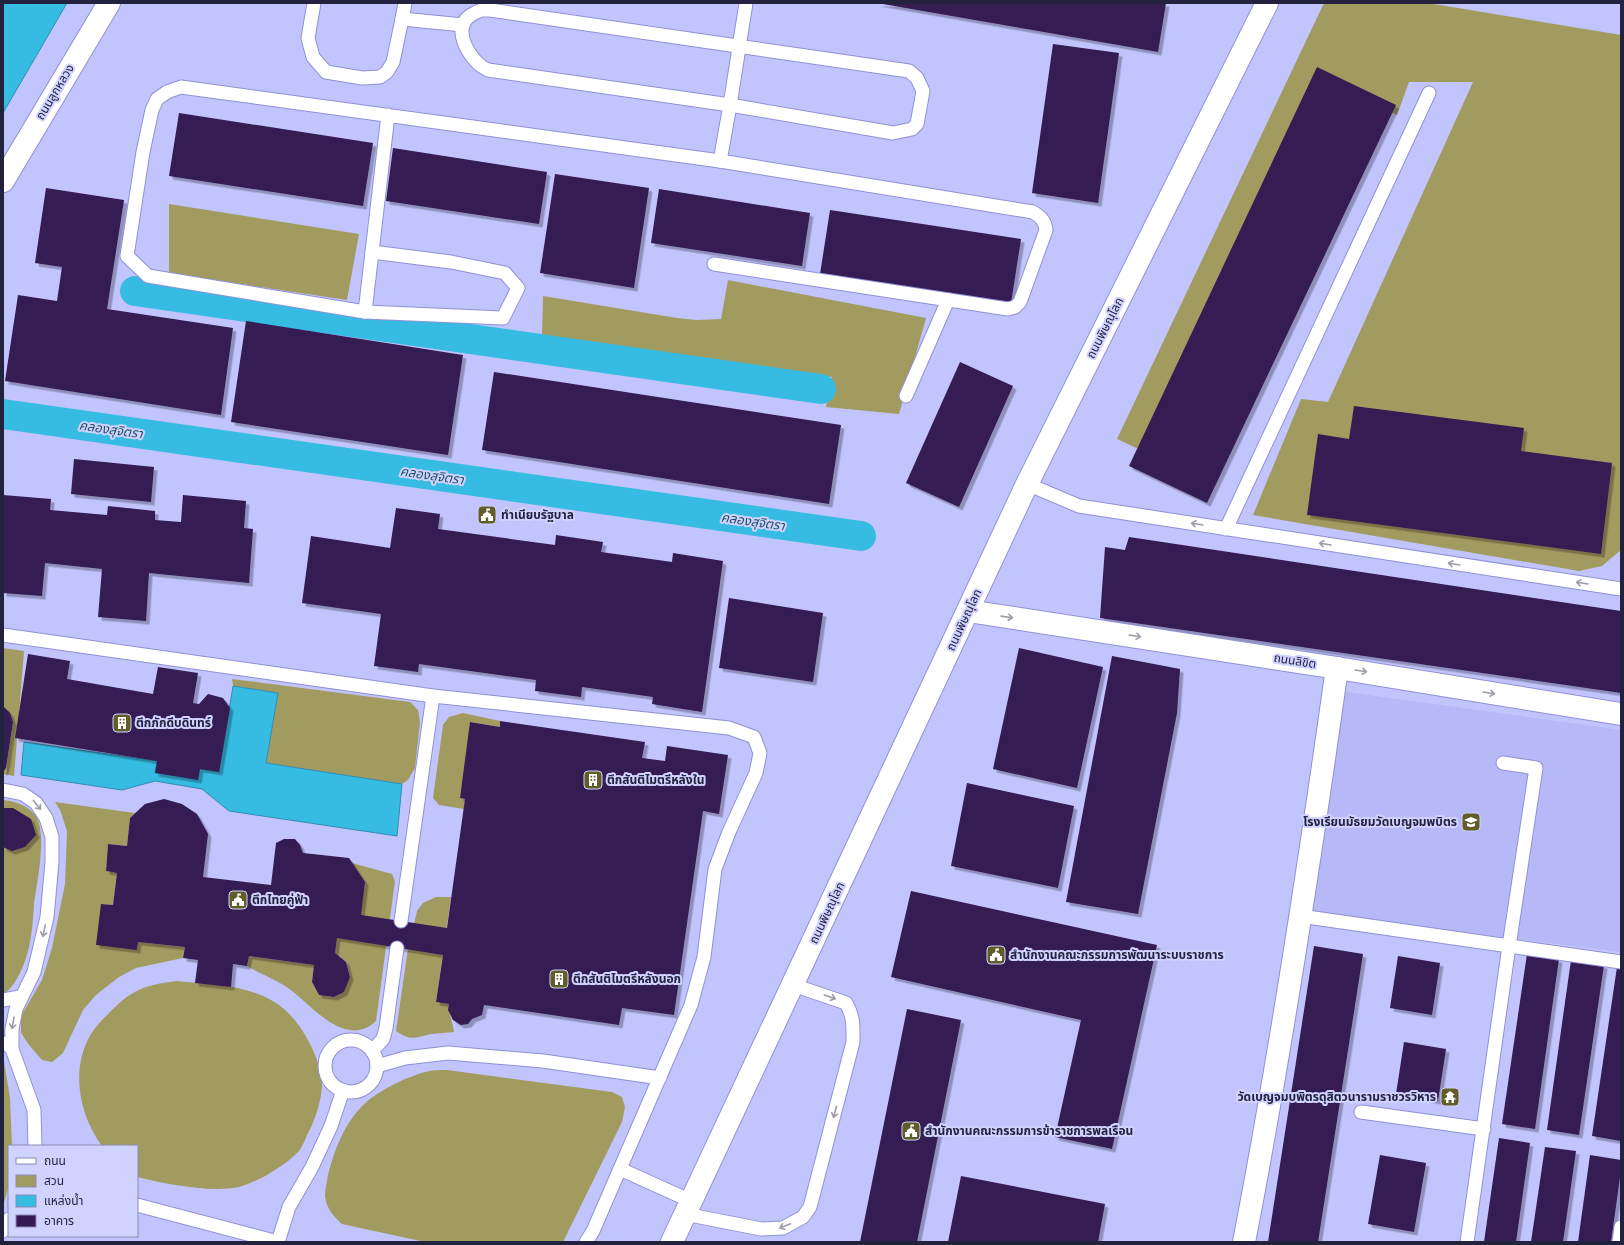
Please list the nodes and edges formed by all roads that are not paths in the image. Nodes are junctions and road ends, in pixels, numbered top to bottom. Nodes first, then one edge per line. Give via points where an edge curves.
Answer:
1 (109, 3) edge
2 (314, 3) edge
3 (405, 3) edge
4 (746, 3) edge
5 (1267, 3) edge
6 (402, 19) junction
7 (463, 25) junction
8 (740, 46) junction
9 (1429, 93) dead end
10 (730, 105) junction
11 (388, 115) junction
12 (720, 161) junction
13 (3, 181) edge
14 (372, 252) junction
15 (714, 264) dead end
16 (948, 300) junction
17 (365, 312) junction
18 (906, 396) dead end
19 (1027, 484) junction
20 (1226, 529) junction
21 (1621, 589) edge
22 (968, 611) junction
23 (3, 635) edge
24 (1337, 668) junction
25 (433, 696) junction
26 (1621, 714) edge
27 (1503, 763) dead end
28 (3, 790) edge
29 (1300, 916) junction
30 (401, 920) dead end
31 (1509, 946) junction
32 (397, 948) dead end
33 (1621, 962) edge
34 (793, 984) junction
35 (20, 997) junction
36 (3, 1000) edge
37 (3, 1038) edge
38 (12, 1049) junction
39 (372, 1051) junction
40 (377, 1066) junction
41 (660, 1078) junction
42 (343, 1090) junction
43 (1361, 1112) dead end
44 (1484, 1128) junction
45 (35, 1145) edge
46 (620, 1169) junction
47 (138, 1205) edge
48 (688, 1208) junction
49 (8, 1221) edge
50 (1621, 1227) edge
51 (3, 1231) edge
52 (586, 1242) edge
53 (672, 1242) edge
54 (1244, 1242) edge
55 (1467, 1242) edge
56 (1619, 1242) edge

1 - 13 street, ถนนลูกหลวง
2 - 6 lane via 308,38 313,57 326,72 362,78 380,77 387,72 392,62
3 - 6 lane
4 - 8 lane
5 - 19 street, ถนนพิษณุโลก
6 - 7 lane
7 - 8 lane via 474,12 490,10
7 - 10 lane via 467,49 480,66 488,70
8 - 10 lane
8 - 10 lane via 909,71 917,78 923,92 917,124 912,129 893,133
9 - 20 lane
10 - 12 lane
11 - 12 lane
11 - 14 lane
11 - 17 lane via 181,87 167,92 157,99 152,110 127,256 148,276
12 - 16 lane via 1033,212 1041,217 1046,230 1020,302 1008,309
14 - 17 lane
14 - 17 lane via 451,262 505,273 518,288 503,318
15 - 16 lane
16 - 18 lane
20 -> 19 lane via 1079,506
19 - 22 street, ถนนพิษณุโลก
21 -> 20 lane
22 -> 24 street, ถนนลิขิต
22 - 34 street, ถนนพิษณุโลก
23 - 25 lane
24 -> 26 street, ถนนลิขิต
24 - 29 street
25 - 30 lane
25 - 41 lane via 729,728 754,737 760,753 756,773 715,869 704,957 693,998
27 - 31 lane via 1536,768
28 -> 35 lane via 23,794 36,803 46,818 52,837 47,917 34,972
29 - 31 lane
29 - 54 street
31 - 33 lane
31 - 44 lane
32 - 39 lane via 386,1028 383,1039
34 - 48 street, ถนนพิษณุโลก
34 -> 48 lane via 846,1003 852,1014 853,1024 853,1042 810,1207 803,1217 783,1228 761,1229
35 - 36 lane
35 -> 38 lane via 12,1029
37 - 38 lane
38 - 45 lane via 34,1110
39 - 40 lane
39 - 42 lane via 362,1043 349,1040 333,1046 328,1054 326,1071 336,1086
40 - 41 lane via 405,1058 448,1053 543,1061
40 - 42 lane via 372,1081 366,1087 351,1092
41 - 46 lane
42 - 47 lane via 312,1167 289,1207 278,1242
43 - 44 lane
44 - 55 lane
46 - 48 lane
46 - 52 lane
48 - 53 street, ถนนพิษณุโลก
49 - 51 lane
50 - 56 lane

